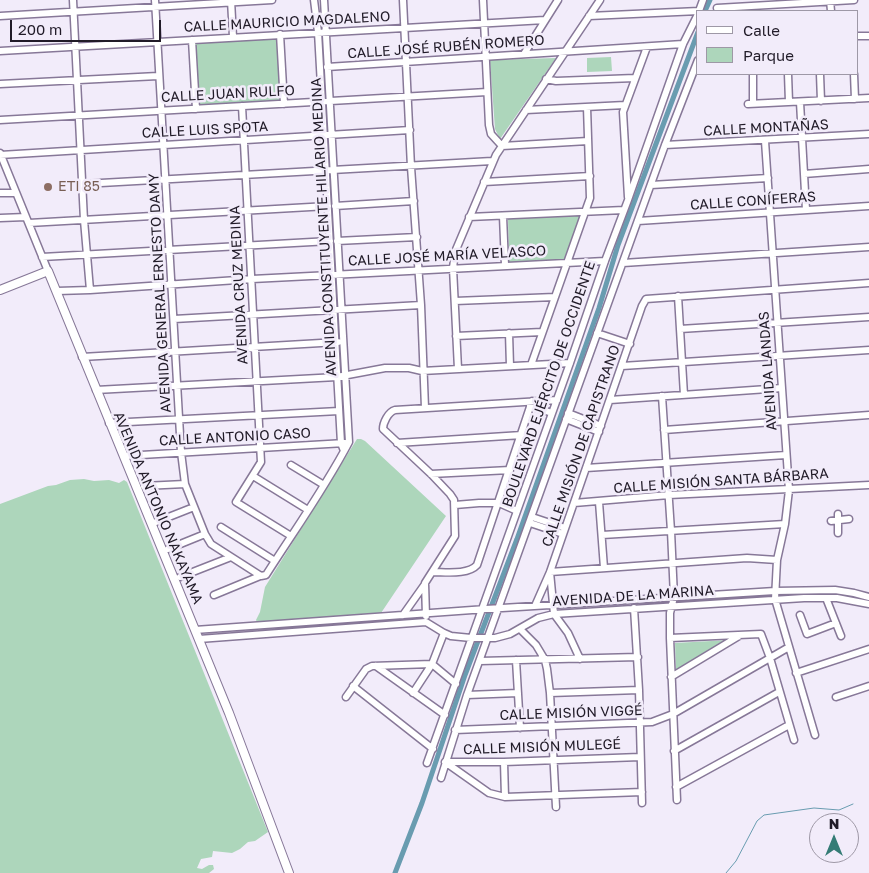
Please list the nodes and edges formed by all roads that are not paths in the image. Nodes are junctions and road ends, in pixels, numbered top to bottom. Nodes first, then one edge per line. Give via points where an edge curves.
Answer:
1 (73, 0) edge
2 (272, 0) edge
3 (314, 0) edge
4 (324, 0) edge
5 (403, 0) edge
6 (483, 0) edge
7 (558, 0) edge
8 (600, 0) edge
9 (720, 0) edge
10 (854, 0) edge
11 (231, 1) edge
12 (830, 1) edge
13 (155, 4) edge
14 (717, 10) edge
15 (73, 12) junction
16 (696, 12) edge
17 (0, 16) edge
18 (589, 16) junction
19 (696, 18) edge
20 (546, 20) junction
21 (484, 23) junction
22 (404, 27) junction
23 (318, 32) junction
24 (325, 32) junction
25 (280, 34) junction
26 (233, 37) junction
27 (192, 40) junction
28 (156, 42) junction
29 (684, 44) junction
30 (75, 47) junction
31 (647, 47) junction
32 (0, 51) edge
33 (566, 52) junction
34 (524, 54) junction
35 (486, 56) junction
36 (407, 62) junction
37 (696, 65) edge
38 (327, 66) junction
39 (753, 75) edge
40 (788, 75) edge
41 (820, 75) edge
42 (854, 75) edge
43 (158, 76) junction
44 (635, 78) junction
45 (77, 80) junction
46 (546, 80) junction
47 (0, 84) edge
48 (488, 92) junction
49 (408, 97) junction
50 (869, 98) edge
51 (855, 99) junction
52 (325, 101) junction
53 (821, 101) junction
54 (789, 102) junction
55 (800, 102) junction
56 (284, 104) junction
57 (625, 105) junction
58 (242, 106) junction
59 (586, 107) junction
60 (196, 109) junction
61 (526, 110) junction
62 (161, 111) junction
63 (79, 116) junction
64 (0, 120) edge
65 (410, 130) junction
66 (869, 134) edge
67 (327, 135) junction
68 (802, 139) junction
69 (244, 140) junction
70 (588, 141) junction
71 (765, 141) junction
72 (163, 145) junction
73 (665, 145) junction
74 (502, 146) junction
75 (81, 150) junction
76 (0, 154) edge
77 (492, 161) junction
78 (411, 167) junction
79 (869, 169) edge
80 (4, 171) edge
81 (329, 171) junction
82 (804, 174) junction
83 (246, 176) junction
84 (590, 176) junction
85 (768, 178) junction
86 (166, 180) junction
87 (484, 182) junction
88 (83, 184) junction
89 (651, 184) junction
90 (0, 193) edge
91 (16, 193) junction
92 (628, 200) junction
93 (414, 201) junction
94 (331, 206) junction
95 (869, 206) edge
96 (624, 210) junction
97 (806, 210) junction
98 (248, 211) junction
99 (585, 212) junction
100 (770, 213) junction
101 (168, 216) junction
102 (503, 216) junction
103 (469, 217) junction
104 (0, 218) edge
105 (27, 220) junction
106 (84, 220) junction
107 (638, 222) junction
108 (418, 236) junction
109 (337, 240) junction
110 (330, 241) junction
111 (250, 246) junction
112 (869, 247) edge
113 (170, 250) junction
114 (773, 253) junction
115 (87, 255) junction
116 (42, 257) junction
117 (605, 261) junction
118 (567, 262) junction
119 (622, 263) junction
120 (505, 265) junction
121 (453, 268) junction
122 (419, 270) junction
123 (48, 272) junction
124 (335, 275) junction
125 (252, 279) junction
126 (869, 283) edge
127 (172, 284) junction
128 (775, 289) junction
129 (0, 290) edge
130 (90, 290) junction
131 (56, 291) junction
132 (555, 296) junction
133 (678, 296) junction
134 (455, 301) junction
135 (421, 305) junction
136 (337, 310) junction
137 (254, 314) junction
138 (869, 317) edge
139 (174, 319) junction
140 (778, 323) junction
141 (680, 329) junction
142 (542, 332) junction
143 (597, 333) junction
144 (509, 334) junction
145 (456, 336) junction
146 (339, 342) junction
147 (630, 344) junction
148 (255, 347) junction
149 (869, 350) edge
150 (176, 351) junction
151 (780, 356) junction
152 (82, 357) junction
153 (682, 362) junction
154 (570, 363) junction
155 (531, 365) junction
156 (510, 366) junction
157 (622, 366) junction
158 (458, 369) junction
159 (422, 370) junction
160 (341, 376) junction
161 (257, 381) junction
162 (178, 385) junction
163 (782, 388) junction
164 (96, 390) junction
165 (684, 395) junction
166 (662, 396) junction
167 (557, 400) junction
168 (610, 400) junction
169 (531, 404) junction
170 (425, 408) junction
171 (339, 411) junction
172 (552, 413) junction
173 (259, 415) junction
174 (869, 415) edge
175 (567, 416) junction
176 (180, 419) junction
177 (784, 421) junction
178 (109, 423) junction
179 (600, 429) junction
180 (664, 430) junction
181 (522, 435) junction
182 (349, 442) junction
183 (341, 443) junction
184 (397, 443) junction
185 (260, 448) junction
186 (344, 451) junction
187 (182, 452) junction
188 (786, 455) junction
189 (124, 456) junction
190 (666, 463) junction
191 (291, 465) dead end
192 (586, 468) junction
193 (510, 470) junction
194 (431, 474) junction
195 (253, 476) junction
196 (185, 484) junction
197 (324, 485) junction
198 (869, 485) edge
199 (144, 486) dead end
200 (789, 490) junction
201 (669, 495) junction
202 (599, 502) junction
203 (499, 503) junction
204 (574, 503) junction
205 (454, 505) junction
206 (194, 507) junction
207 (308, 510) junction
208 (517, 511) junction
209 (838, 517) junction
210 (849, 519) dead end
211 (531, 520) junction
212 (831, 521) dead end
213 (156, 522) dead end
214 (785, 524) junction
215 (221, 527) dead end
216 (564, 531) junction
217 (672, 531) junction
218 (838, 532) dead end
219 (205, 534) junction
220 (602, 535) junction
221 (291, 536) junction
222 (168, 549) dead end
223 (231, 557) junction
224 (777, 560) junction
225 (275, 561) junction
226 (673, 564) junction
227 (604, 568) junction
228 (433, 572) junction
229 (550, 572) junction
230 (263, 575) junction
231 (180, 577) dead end
232 (425, 583) junction
233 (775, 591) junction
234 (214, 595) dead end
235 (674, 597) junction
236 (869, 597) edge
237 (826, 598) junction
238 (776, 599) junction
239 (869, 604) edge
240 (553, 605) junction
241 (535, 606) junction
242 (671, 606) junction
243 (497, 608) junction
244 (634, 608) junction
245 (484, 609) junction
246 (426, 614) junction
247 (554, 614) junction
248 (800, 614) dead end
249 (403, 615) junction
250 (426, 622) junction
251 (836, 623) junction
252 (520, 628) junction
253 (195, 630) junction
254 (444, 633) junction
255 (740, 635) junction
256 (841, 636) dead end
257 (474, 638) junction
258 (487, 638) junction
259 (670, 638) junction
260 (199, 639) junction
261 (789, 648) junction
262 (869, 649) edge
263 (638, 657) junction
264 (770, 658) junction
265 (580, 659) junction
266 (516, 660) junction
267 (545, 660) junction
268 (480, 661) junction
269 (432, 664) junction
270 (376, 666) junction
271 (796, 673) junction
272 (671, 677) junction
273 (456, 684) junction
274 (353, 686) junction
275 (869, 686) edge
276 (640, 690) junction
277 (779, 692) junction
278 (413, 693) junction
279 (518, 693) junction
280 (550, 693) junction
281 (467, 694) junction
282 (346, 697) dead end
283 (836, 697) dead end
284 (673, 714) junction
285 (445, 715) junction
286 (639, 724) junction
287 (789, 725) junction
288 (552, 727) junction
289 (520, 728) junction
290 (455, 730) junction
291 (815, 735) dead end
292 (794, 740) dead end
293 (433, 749) junction
294 (674, 751) junction
295 (640, 757) junction
296 (554, 760) junction
297 (445, 762) junction
298 (504, 762) junction
299 (427, 763) dead end
300 (441, 778) dead end
301 (676, 787) junction
302 (642, 792) junction
303 (556, 794) junction
304 (504, 797) junction
305 (676, 800) dead end
306 (642, 803) dead end
307 (556, 808) dead end
308 (289, 873) edge

1 - 15 street
2 - 11 street
3 - 23 street, AVENIDA CONSTITUYENTE HILARIO MEDINA
4 - 24 street, AVENIDA CONSTITUYENTE HILARIO MEDINA
5 - 22 street
6 - 21 street
7 - 20 street
8 - 18 street
9 - 14 street
10 - 12 street
11 - 13 street
11 - 26 street
12 - 14 street
13 - 15 street
13 - 28 street, AVENIDA GENERAL ERNESTO DAMY
15 - 17 street
15 - 30 street
16 - 18 street
18 - 33 street
19 - 29 street, BOULEVARD EJÉRCITO DE OCCIDENTE
20 - 21 street, CALLE MAURICIO MAGDALENO
20 - 34 street
21 - 22 street, CALLE MAURICIO MAGDALENO
21 - 35 street
22 - 24 street, CALLE MAURICIO MAGDALENO
22 - 36 street
23 - 24 street, CALLE MAURICIO MAGDALENO
23 - 25 street, CALLE MAURICIO MAGDALENO
23 - 52 street, AVENIDA CONSTITUYENTE HILARIO MEDINA
24 - 38 street, AVENIDA CONSTITUYENTE HILARIO MEDINA
25 - 26 street, CALLE MAURICIO MAGDALENO
25 - 56 street
26 - 27 street, CALLE MAURICIO MAGDALENO
27 - 28 street, CALLE MAURICIO MAGDALENO
27 - 60 street
28 - 30 street, CALLE MAURICIO MAGDALENO
28 - 43 street, AVENIDA GENERAL ERNESTO DAMY
29 - 31 street, CALLE JOSÉ RUBÉN ROMERO
29 - 92 street, BOULEVARD EJÉRCITO DE OCCIDENTE
30 - 32 street, CALLE MAURICIO MAGDALENO
30 - 45 street
31 - 33 street, CALLE JOSÉ RUBÉN ROMERO
31 - 44 street
33 - 34 street, CALLE JOSÉ RUBÉN ROMERO
33 - 46 street
34 - 35 street, CALLE JOSÉ RUBÉN ROMERO
35 - 36 street, CALLE JOSÉ RUBÉN ROMERO
35 - 48 street
36 - 38 street, CALLE JOSÉ RUBÉN ROMERO
36 - 49 street
37 - 73 street, BOULEVARD EJÉRCITO DE OCCIDENTE
38 - 52 street, AVENIDA CONSTITUYENTE HILARIO MEDINA
39 - 54 street via 751,104
40 - 54 street
41 - 53 street
42 - 51 street
43 - 45 street
43 - 62 street, AVENIDA GENERAL ERNESTO DAMY
44 - 46 street
44 - 57 street
45 - 47 street
45 - 63 street
46 - 61 street
48 - 49 street, CALLE JUAN RULFO
48 - 74 street via 491,134
49 - 52 street, CALLE JUAN RULFO
49 - 65 street
50 - 51 street
51 - 53 street
52 - 56 street, CALLE JUAN RULFO
52 - 67 street, AVENIDA CONSTITUYENTE HILARIO MEDINA
53 - 55 street
54 - 55 street
55 - 68 street
56 - 58 street, CALLE JUAN RULFO
57 - 59 street
57 - 92 street via 622,118
58 - 60 street, CALLE JUAN RULFO
58 - 69 street, AVENIDA CRUZ MEDINA
59 - 61 street
59 - 70 street, CALLE JOSÉ MARÍA VELASCO
60 - 62 street, CALLE JUAN RULFO
61 - 74 street
62 - 63 street, CALLE JUAN RULFO
62 - 72 street, AVENIDA GENERAL ERNESTO DAMY
63 - 64 street, CALLE JUAN RULFO
63 - 75 street
65 - 67 street, CALLE LUIS SPOTA
65 - 78 street
66 - 68 street, CALLE MONTAÑAS
67 - 69 street, CALLE LUIS SPOTA
67 - 81 street, AVENIDA CONSTITUYENTE HILARIO MEDINA
68 - 71 street, CALLE MONTAÑAS
68 - 82 street
69 - 72 street, CALLE LUIS SPOTA
69 - 83 street, AVENIDA CRUZ MEDINA
70 - 74 street
70 - 84 street, CALLE JOSÉ MARÍA VELASCO
71 - 73 street, CALLE MONTAÑAS
71 - 85 street, AVENIDA LANDAS
72 - 75 street, CALLE LUIS SPOTA
72 - 86 street, AVENIDA GENERAL ERNESTO DAMY
73 - 89 street, BOULEVARD EJÉRCITO DE OCCIDENTE
74 - 77 street
75 - 76 street, CALLE LUIS SPOTA
75 - 88 street
76 - 80 street, AVENIDA ANTONIO NAKAYAMA
77 - 78 street
77 - 87 street
78 - 81 street
78 - 93 street
79 - 82 street
80 - 91 street, AVENIDA ANTONIO NAKAYAMA
81 - 83 street
81 - 94 street, AVENIDA CONSTITUYENTE HILARIO MEDINA
82 - 97 street
83 - 86 street
83 - 98 street, AVENIDA CRUZ MEDINA
84 - 87 street
84 - 99 street, CALLE JOSÉ MARÍA VELASCO via 591,191
85 - 89 street
85 - 100 street, AVENIDA LANDAS
86 - 88 street
86 - 101 street, AVENIDA GENERAL ERNESTO DAMY
87 - 103 street
88 - 106 street
89 - 107 street, BOULEVARD EJÉRCITO DE OCCIDENTE
90 - 91 street
91 - 105 street, AVENIDA ANTONIO NAKAYAMA
92 - 96 street, BOULEVARD EJÉRCITO DE OCCIDENTE
93 - 94 street
93 - 108 street
94 - 98 street
94 - 109 street, AVENIDA CONSTITUYENTE HILARIO MEDINA
94 - 110 street, AVENIDA CONSTITUYENTE HILARIO MEDINA
95 - 97 street, CALLE CONÍFERAS
96 - 99 street
96 - 117 street, BOULEVARD EJÉRCITO DE OCCIDENTE
97 - 100 street, CALLE CONÍFERAS
98 - 101 street
98 - 111 street, AVENIDA CRUZ MEDINA
99 - 102 street
99 - 118 street, CALLE JOSÉ MARÍA VELASCO
100 - 107 street, CALLE CONÍFERAS
100 - 114 street, AVENIDA LANDAS
101 - 106 street
101 - 113 street, AVENIDA GENERAL ERNESTO DAMY
102 - 103 street
102 - 120 street
103 - 121 street
104 - 105 street
105 - 106 street
105 - 116 street, AVENIDA ANTONIO NAKAYAMA
106 - 115 street
107 - 119 street, BOULEVARD EJÉRCITO DE OCCIDENTE
108 - 109 street
108 - 122 street
109 - 124 street, AVENIDA CONSTITUYENTE HILARIO MEDINA
110 - 111 street
110 - 124 street, AVENIDA CONSTITUYENTE HILARIO MEDINA
111 - 113 street
111 - 125 street, AVENIDA CRUZ MEDINA
112 - 114 street
113 - 115 street
113 - 127 street, AVENIDA GENERAL ERNESTO DAMY
114 - 119 street
114 - 128 street, AVENIDA LANDAS
115 - 116 street
115 - 130 street
116 - 123 street, AVENIDA ANTONIO NAKAYAMA
117 - 118 street
117 - 154 street, BOULEVARD EJÉRCITO DE OCCIDENTE
118 - 120 street, CALLE JOSÉ MARÍA VELASCO
118 - 132 street, CALLE JOSÉ MARÍA VELASCO
119 - 143 street, BOULEVARD EJÉRCITO DE OCCIDENTE
120 - 121 street, CALLE JOSÉ MARÍA VELASCO
121 - 122 street, CALLE JOSÉ MARÍA VELASCO
121 - 134 street
122 - 124 street, CALLE JOSÉ MARÍA VELASCO
122 - 135 street
123 - 129 main road
123 - 131 main road, AVENIDA ANTONIO NAKAYAMA
124 - 125 street, CALLE JOSÉ MARÍA VELASCO
124 - 136 street, AVENIDA CONSTITUYENTE HILARIO MEDINA
125 - 127 street, CALLE JOSÉ MARÍA VELASCO
125 - 137 street, AVENIDA CRUZ MEDINA
126 - 128 street
127 - 130 street, CALLE JOSÉ MARÍA VELASCO
127 - 139 street, AVENIDA GENERAL ERNESTO DAMY
128 - 133 street
128 - 140 street, AVENIDA LANDAS
130 - 131 street, CALLE JOSÉ MARÍA VELASCO
131 - 152 main road, AVENIDA ANTONIO NAKAYAMA
132 - 134 street
132 - 142 street, CALLE JOSÉ MARÍA VELASCO
133 - 141 street
133 - 147 street, CALLE MISIÓN DE CAPISTRANO via 648,298
134 - 145 street
135 - 136 street
135 - 159 street
136 - 137 street
136 - 146 street, AVENIDA CONSTITUYENTE HILARIO MEDINA
137 - 139 street
137 - 148 street, AVENIDA CRUZ MEDINA
138 - 140 street
139 - 150 street, AVENIDA GENERAL ERNESTO DAMY
140 - 141 street
140 - 151 street, AVENIDA LANDAS
141 - 153 street
142 - 144 street
142 - 155 street, CALLE JOSÉ MARÍA VELASCO
143 - 147 street
143 - 175 street, BOULEVARD EJÉRCITO DE OCCIDENTE
144 - 145 street
144 - 156 street
145 - 158 street
146 - 148 street
146 - 160 street, AVENIDA CONSTITUYENTE HILARIO MEDINA
147 - 157 street, CALLE MISIÓN DE CAPISTRANO
148 - 150 street
148 - 161 street, AVENIDA CRUZ MEDINA
149 - 151 street
150 - 152 street
150 - 162 street, AVENIDA GENERAL ERNESTO DAMY
151 - 153 street
151 - 163 street, AVENIDA LANDAS
152 - 164 main road, AVENIDA ANTONIO NAKAYAMA
153 - 157 street
153 - 165 street
154 - 155 street
154 - 167 street, BOULEVARD EJÉRCITO DE OCCIDENTE
155 - 156 street
156 - 158 street
157 - 168 street, CALLE MISIÓN DE CAPISTRANO
158 - 159 street
159 - 160 street via 385,368
159 - 170 street
160 - 161 street
160 - 171 street, AVENIDA CONSTITUYENTE HILARIO MEDINA
160 - 182 street, AVENIDA CONSTITUYENTE HILARIO MEDINA
161 - 162 street
161 - 173 street, AVENIDA CRUZ MEDINA
162 - 164 street
162 - 176 street, AVENIDA GENERAL ERNESTO DAMY
163 - 165 street
163 - 177 street, AVENIDA LANDAS
164 - 178 main road, AVENIDA ANTONIO NAKAYAMA
165 - 166 street
166 - 168 street
166 - 180 street
167 - 169 street
167 - 172 street, BOULEVARD EJÉRCITO DE OCCIDENTE
168 - 179 street, CALLE MISIÓN DE CAPISTRANO
169 - 170 street
169 - 172 street
169 - 181 street
170 - 184 street via 390,413 383,429
171 - 173 street
171 - 183 street, AVENIDA CONSTITUYENTE HILARIO MEDINA
172 - 208 street, BOULEVARD EJÉRCITO DE OCCIDENTE
173 - 176 street
173 - 185 street, AVENIDA CRUZ MEDINA
174 - 177 street
175 - 179 street
175 - 211 street, BOULEVARD EJÉRCITO DE OCCIDENTE
176 - 178 street
176 - 187 street, AVENIDA GENERAL ERNESTO DAMY
177 - 180 street
177 - 188 street, AVENIDA LANDAS
178 - 189 main road, AVENIDA ANTONIO NAKAYAMA
179 - 192 street, CALLE MISIÓN DE CAPISTRANO
180 - 190 street
181 - 184 street
181 - 193 street
182 - 183 street, CALLE ANTONIO CASO
182 - 186 street
183 - 185 street, CALLE ANTONIO CASO
183 - 186 street, AVENIDA CONSTITUYENTE HILARIO MEDINA
184 - 194 street
185 - 187 street, CALLE ANTONIO CASO
185 - 195 street, AVENIDA CRUZ MEDINA via 261,462
186 - 197 street
187 - 189 street, CALLE ANTONIO CASO
187 - 196 street, AVENIDA GENERAL ERNESTO DAMY
188 - 190 street
188 - 200 street, AVENIDA LANDAS
189 - 253 main road, AVENIDA ANTONIO NAKAYAMA
190 - 192 street
190 - 201 street
191 - 197 street
192 - 204 street, CALLE MISIÓN DE CAPISTRANO
193 - 194 street
193 - 203 street
194 - 205 street via 450,494
195 - 207 street
195 - 221 street via 236,502
196 - 199 street
196 - 206 street, AVENIDA GENERAL ERNESTO DAMY
197 - 207 street
198 - 200 street, CALLE MISIÓN SANTA BÁRBARA
200 - 201 street, CALLE MISIÓN SANTA BÁRBARA
200 - 214 street, AVENIDA LANDAS
201 - 202 street, CALLE MISIÓN SANTA BÁRBARA
201 - 217 street
202 - 204 street, CALLE MISIÓN SANTA BÁRBARA
202 - 220 street
203 - 205 street
203 - 208 street
203 - 228 street via 474,569
204 - 216 street, CALLE MISIÓN DE CAPISTRANO
205 - 228 street via 455,536
206 - 213 street
206 - 219 street, AVENIDA GENERAL ERNESTO DAMY
207 - 221 street
208 - 245 street, BOULEVARD EJÉRCITO DE OCCIDENTE
209 - 210 street
209 - 212 street
209 - 218 street
211 - 216 street
211 - 243 street, BOULEVARD EJÉRCITO DE OCCIDENTE
214 - 217 street
214 - 224 street, AVENIDA LANDAS
215 - 225 street
216 - 229 street, CALLE MISIÓN DE CAPISTRANO
217 - 220 street
217 - 226 street
219 - 222 street
219 - 223 street, AVENIDA GENERAL ERNESTO DAMY via 211,544
220 - 227 street
221 - 225 street
223 - 230 street, AVENIDA GENERAL ERNESTO DAMY
223 - 231 street
224 - 226 street via 747,558
224 - 233 street, AVENIDA LANDAS
225 - 230 street
226 - 227 street
226 - 235 street
227 - 229 street
228 - 232 street
229 - 240 street
229 - 241 street, CALLE MISIÓN DE CAPISTRANO
230 - 234 street
232 - 246 street
232 - 249 street
233 - 235 street, AVENIDA DE LA MARINA
233 - 236 street, AVENIDA DE LA MARINA via 835,590
233 - 238 street, AVENIDA LANDAS
235 - 240 street, AVENIDA DE LA MARINA
235 - 242 street
237 - 238 street, AVENIDA DE LA MARINA
237 - 239 street, AVENIDA DE LA MARINA
237 - 251 street
238 - 242 street, AVENIDA DE LA MARINA
238 - 261 street, AVENIDA LANDAS
240 - 241 street, AVENIDA DE LA MARINA
240 - 247 street
241 - 243 street, AVENIDA DE LA MARINA
242 - 244 street, AVENIDA DE LA MARINA
242 - 259 street
243 - 245 street, AVENIDA DE LA MARINA
243 - 258 street, BOULEVARD EJÉRCITO DE OCCIDENTE
244 - 247 street, AVENIDA DE LA MARINA
244 - 263 street
245 - 246 street, AVENIDA DE LA MARINA
245 - 257 street, BOULEVARD EJÉRCITO DE OCCIDENTE
246 - 249 street, AVENIDA DE LA MARINA
246 - 250 street
247 - 252 street, AVENIDA DE LA MARINA
247 - 265 street via 568,633
248 - 251 street via 807,634
249 - 253 street, AVENIDA DE LA MARINA
250 - 254 street, AVENIDA DE LA MARINA
250 - 260 street
251 - 256 street
252 - 258 street, AVENIDA DE LA MARINA via 501,637
252 - 267 street
253 - 260 main road, AVENIDA ANTONIO NAKAYAMA
254 - 257 street, AVENIDA DE LA MARINA
254 - 269 street
255 - 259 street
255 - 264 street via 761,634
255 - 272 street
257 - 258 street, AVENIDA DE LA MARINA
257 - 273 street, BOULEVARD EJÉRCITO DE OCCIDENTE
258 - 268 street, BOULEVARD EJÉRCITO DE OCCIDENTE
259 - 272 street
260 - 308 main road, AVENIDA ANTONIO NAKAYAMA
261 - 264 street, CALLE MISIÓN VIGGÉ
261 - 271 street, AVENIDA LANDAS
262 - 271 street
263 - 265 street
263 - 276 street
264 - 277 street
264 - 284 street, CALLE MISIÓN VIGGÉ
265 - 267 street
266 - 267 street
266 - 268 street
266 - 279 street
267 - 280 street
268 - 281 street, BOULEVARD EJÉRCITO DE OCCIDENTE
269 - 270 street
269 - 273 street
269 - 278 street
270 - 274 street via 366,669
270 - 278 street
271 - 291 street, AVENIDA LANDAS
272 - 284 street
273 - 285 street, BOULEVARD EJÉRCITO DE OCCIDENTE
274 - 282 street
274 - 293 street
275 - 283 street
276 - 280 street
276 - 286 street
277 - 287 street
277 - 294 street
278 - 285 street
279 - 281 street
279 - 289 street
280 - 288 street
281 - 290 street, BOULEVARD EJÉRCITO DE OCCIDENTE
284 - 286 street, CALLE MISIÓN VIGGÉ
284 - 294 street
285 - 293 street, BOULEVARD EJÉRCITO DE OCCIDENTE
286 - 288 street, CALLE MISIÓN VIGGÉ
286 - 295 street
287 - 292 street
287 - 301 street
288 - 289 street, CALLE MISIÓN VIGGÉ
288 - 296 street
289 - 290 street, CALLE MISIÓN VIGGÉ
290 - 297 street, BOULEVARD EJÉRCITO DE OCCIDENTE
293 - 299 street, BOULEVARD EJÉRCITO DE OCCIDENTE
294 - 301 street
295 - 296 street, CALLE MISIÓN MULEGÉ
295 - 302 street
296 - 298 street, CALLE MISIÓN MULEGÉ
296 - 303 street
297 - 298 street, CALLE MISIÓN MULEGÉ
297 - 300 street, BOULEVARD EJÉRCITO DE OCCIDENTE
297 - 304 street via 489,793
298 - 304 street
301 - 305 street
302 - 303 street
302 - 306 street
303 - 304 street
303 - 307 street

